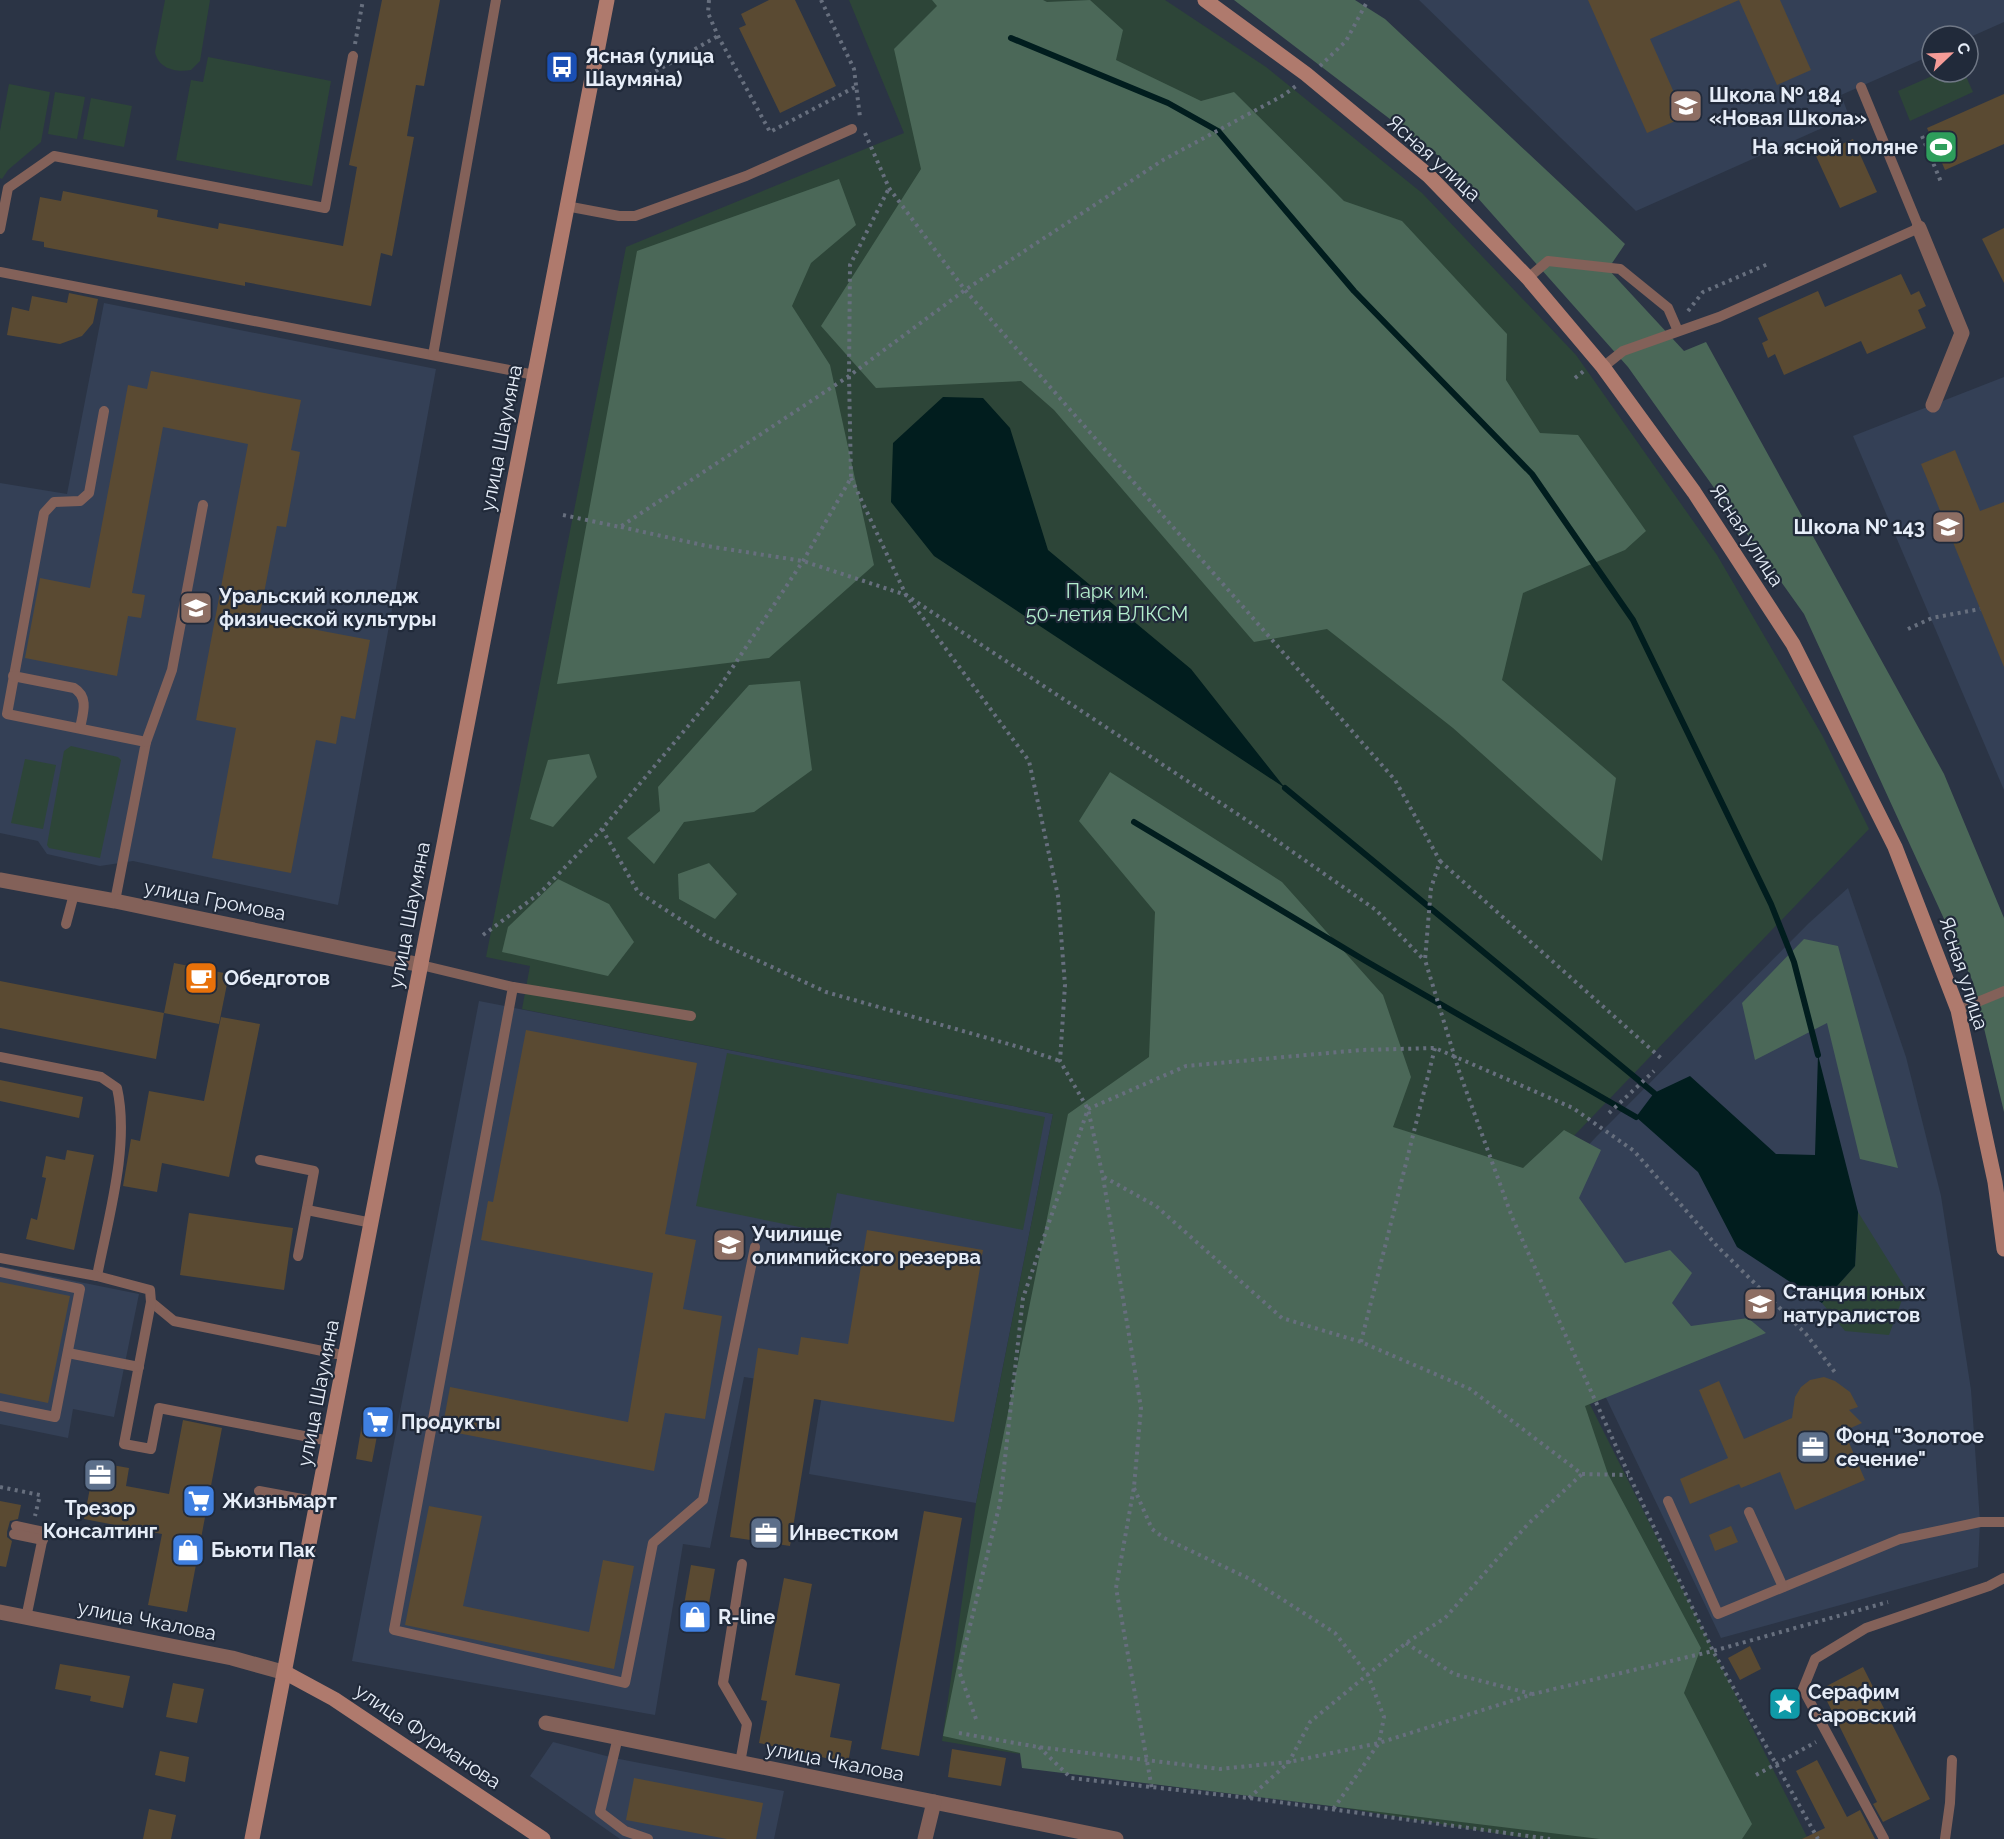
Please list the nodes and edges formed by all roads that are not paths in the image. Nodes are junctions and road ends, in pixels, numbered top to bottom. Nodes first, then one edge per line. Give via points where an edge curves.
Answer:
1 (496, 0) edge
2 (607, 0) edge
3 (1205, 0) edge
4 (353, 56) road end
5 (1861, 87) dead end
6 (852, 129) dead end
7 (566, 206) junction
8 (1919, 228) junction
9 (0, 229) edge
10 (0, 272) edge
11 (1528, 278) junction
12 (1678, 331) junction
13 (433, 355) junction
14 (1603, 368) junction
15 (535, 375) junction
16 (1933, 405) dead end
17 (104, 411) dead end
18 (203, 505) dead end
19 (14, 676) junction
20 (80, 728) junction
21 (146, 742) junction
22 (0, 880) edge
23 (74, 894) junction
24 (115, 901) junction
25 (66, 924) dead end
26 (421, 965) junction
27 (513, 987) junction
28 (2004, 991) edge
29 (1958, 1010) junction
30 (691, 1016) dead end
31 (0, 1057) edge
32 (260, 1160) dead end
33 (307, 1210) junction
34 (372, 1223) junction
35 (755, 1247) dead end
36 (2004, 1249) edge
37 (298, 1256) dead end
38 (0, 1258) edge
39 (0, 1272) edge
40 (97, 1276) junction
41 (151, 1302) junction
42 (68, 1353) junction
43 (347, 1356) junction
44 (139, 1367) junction
45 (0, 1406) edge
46 (330, 1441) junction
47 (259, 1491) dead end
48 (1668, 1501) dead end
49 (318, 1502) junction
50 (1749, 1512) dead end
51 (2004, 1522) edge
52 (15, 1530) dead end
53 (742, 1564) dead end
54 (2004, 1578) edge
55 (1783, 1587) junction
56 (0, 1612) edge
57 (26, 1617) junction
58 (286, 1673) junction
59 (546, 1723) dead end
60 (618, 1737) junction
61 (1952, 1760) dead end
62 (740, 1763) junction
63 (934, 1802) junction
64 (1062, 1834) edge
65 (252, 1839) edge
66 (543, 1839) edge
67 (648, 1839) edge
68 (925, 1839) edge
69 (1116, 1839) edge
70 (1884, 1839) edge
71 (1945, 1839) edge

1 - 13 lane
2 - 7 street, улица Шаумяна
3 - 11 street, Ясная улица via 1309,76 1429,176
4 - 9 lane via 325,208 54,156 8,188
5 - 8 lane
6 - 7 lane via 746,176 634,216
7 - 15 street, улица Шаумяна
8 - 12 lane via 1719,317
8 - 16 street via 1962,333
10 - 13 lane
11 - 12 lane via 1548,261 1620,269 1668,308
11 - 14 street, Ясная улица
12 - 14 lane via 1623,351
13 - 15 lane
14 - 29 street, Ясная улица via 1694,492 1793,644 1895,846
15 - 26 street, улица Шаумяна
17 - 19 lane via 89,493 80,501 54,502 44,513
18 - 21 lane via 172,670
19 - 20 lane via 81,692 84,700
19 - 20 lane via 7,714
20 - 21 lane
21 - 24 lane
22 - 23 street, улица Громова
23 - 24 street, улица Громова
23 - 25 lane
24 - 26 street, улица Громова
26 - 27 lane
26 - 34 street, улица Шаумяна
27 - 30 lane
27 - 35 lane via 394,1630 625,1683 653,1543 703,1500
28 - 29 lane
29 - 36 street, Ясная улица via 1995,1182
31 - 40 lane via 101,1077 117,1088 122,1108 118,1162
32 - 33 lane via 314,1171
33 - 34 lane
33 - 37 lane
34 - 43 street, улица Шаумяна
38 - 40 lane
39 - 42 lane via 81,1288
40 - 41 lane via 150,1290
41 - 43 lane via 174,1321 262,1345
41 - 44 lane
42 - 44 lane
42 - 45 lane via 55,1417
43 - 46 street, улица Шаумяна
44 - 46 lane via 124,1444 151,1449 159,1408
46 - 49 street, улица Шаумяна
47 - 49 lane
48 - 55 lane via 1719,1614
49 - 58 street, улица Шаумяна
50 - 55 lane
51 - 55 lane via 1980,1522 1899,1539
52 - 57 lane via 43,1540
53 - 62 lane via 723,1683 747,1724
54 - 70 lane via 1866,1628 1815,1659 1803,1689
56 - 57 street, улица Чкалова
57 - 58 street, улица Чкалова via 232,1658
58 - 65 street, улица Шаумяна
58 - 66 street, улица Фурманова via 334,1699
59 - 60 street, улица Чкалова
60 - 62 street, улица Чкалова
60 - 67 lane via 600,1812 625,1831
61 - 71 lane
62 - 63 street, улица Чкалова
63 - 64 street, улица Чкалова
63 - 68 street
64 - 69 street, улица Чкалова

